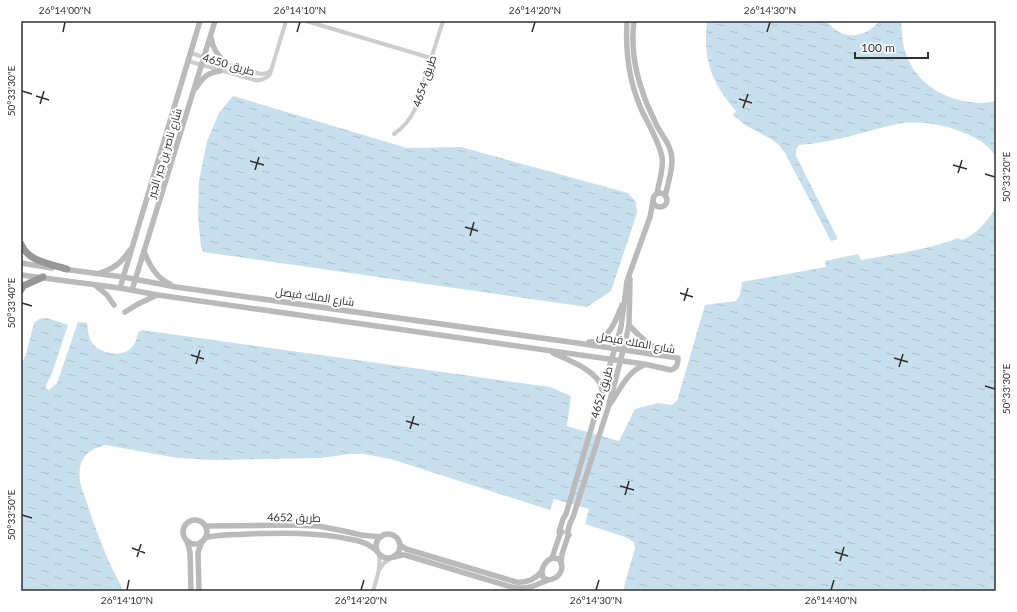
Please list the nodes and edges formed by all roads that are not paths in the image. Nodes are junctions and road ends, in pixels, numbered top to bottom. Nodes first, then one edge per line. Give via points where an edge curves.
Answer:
1 (200, 21) edge
2 (215, 21) edge
3 (286, 21) edge
4 (306, 21) edge
5 (443, 21) edge
6 (627, 21) edge
7 (634, 21) edge
8 (211, 35) junction
9 (190, 53) junction
10 (204, 57) junction
11 (432, 58) junction
12 (188, 62) junction
13 (201, 65) junction
14 (228, 65) junction
15 (272, 70) junction
16 (220, 71) junction
17 (192, 95) junction
18 (394, 134) dead end
19 (657, 193) junction
20 (665, 196) junction
21 (653, 201) junction
22 (658, 206) junction
23 (650, 217) junction
24 (21, 244) edge
25 (134, 245) junction
26 (144, 251) junction
27 (21, 263) edge
28 (631, 269) junction
29 (67, 270) junction
30 (98, 274) junction
31 (21, 275) edge
32 (124, 277) junction
33 (43, 278) junction
34 (135, 280) junction
35 (93, 284) junction
36 (176, 287) junction
37 (120, 288) junction
38 (21, 290) edge
39 (132, 290) junction
40 (158, 295) junction
41 (624, 297) junction
42 (114, 305) dead end
43 (125, 312) dead end
44 (629, 325) junction
45 (577, 343) junction
46 (615, 348) junction
47 (545, 350) junction
48 (623, 350) junction
49 (672, 357) junction
50 (611, 360) junction
51 (620, 361) junction
52 (644, 364) junction
53 (603, 391) junction
54 (608, 408) junction
55 (206, 526) junction
56 (381, 537) junction
57 (186, 540) junction
58 (203, 540) junction
59 (400, 545) junction
60 (378, 552) junction
61 (392, 557) junction
62 (552, 558) junction
63 (561, 563) junction
64 (379, 571) junction
65 (542, 571) junction
66 (548, 580) junction
67 (191, 591) edge
68 (199, 591) edge
69 (373, 591) edge

1 - 9 street, شارع ناصر بن جبر الجبر
2 - 8 street, شارع ناصر بن جبر الجبر
3 - 15 street
4 - 11 street
5 - 11 street, طريق 4654
6 - 19 street via 631,78 662,157
7 - 20 street via 635,61 643,94 666,140 672,160
8 - 10 street, شارع ناصر بن جبر الجبر
8 - 14 street via 216,52
9 - 10 street, طريق 4650
9 - 12 street, شارع ناصر بن جبر الجبر
10 - 13 street, شارع ناصر بن جبر الجبر
10 - 14 street, طريق 4650
11 - 18 street, طريق 4654 via 413,114 404,127
12 - 13 street, طريق 4650
12 - 25 street, شارع ناصر بن جبر الجبر
13 - 16 street, طريق 4650
13 - 17 street, شارع ناصر بن جبر الجبر
14 - 15 street, طريق 4650 via 261,74 267,74
15 - 16 street, طريق 4650 via 265,79 258,81
16 - 17 street via 212,72 205,77
17 - 26 street, شارع ناصر بن جبر الجبر
19 - 20 street
19 - 21 street
20 - 22 street via 665,203
21 - 22 street
21 - 23 street
22 - 23 street
23 - 28 street, طريق 4652
24 - 29 highway via 33,259
25 - 30 street via 115,267
25 - 32 street, شارع ناصر بن جبر الجبر
26 - 34 street, شارع ناصر بن جبر الجبر
26 - 36 street via 155,273
27 - 29 street, شارع الملك فيصل
28 - 41 street, طريق 4652
28 - 44 street, طريق 4652
29 - 30 street, شارع الملك فيصل
30 - 32 street, شارع الملك فيصل
31 - 33 street, شارع الملك فيصل
32 - 34 street, شارع الملك فيصل
32 - 37 street, شارع ناصر بن جبر الجبر
33 - 35 street, شارع الملك فيصل
33 - 38 highway via 24,286
34 - 36 street, شارع الملك فيصل
34 - 39 street, شارع ناصر بن جبر الجبر
35 - 37 street, شارع الملك فيصل
35 - 42 street
36 - 45 street, شارع الملك فيصل
37 - 39 street, شارع الملك فيصل
39 - 40 street, شارع الملك فيصل
40 - 43 street
40 - 47 street, شارع الملك فيصل
41 - 45 street via 609,333 600,340
41 - 46 street, طريق 4652 via 621,327
44 - 48 street, طريق 4652
44 - 49 street via 649,344
45 - 46 street, شارع الملك فيصل
46 - 48 street, شارع الملك فيصل
46 - 50 street, طريق 4652
47 - 50 street, شارع الملك فيصل
47 - 53 street via 585,369 598,380
48 - 49 street, شارع الملك فيصل
48 - 51 street, طريق 4652
49 - 52 street, شارع الملك فيصل via 678,358 677,365 671,370
50 - 51 street, شارع الملك فيصل
50 - 53 street, طريق 4652
51 - 52 street, شارع الملك فيصل
51 - 54 street, طريق 4652
52 - 54 street via 630,375
53 - 62 street, طريق 4652
54 - 63 street, طريق 4652 via 567,534
55 - 56 street, طريق 4652 via 318,526
55 - 57 street via 199,520 189,521 183,528
55 - 58 street via 207,531
56 - 59 street via 395,536
56 - 60 street via 376,546
57 - 58 street via 194,544
57 - 67 street via 190,552
58 - 60 street, طريق 4652 via 210,536 222,535 316,534 359,541
58 - 68 street via 198,552
59 - 61 street via 400,550
59 - 65 street via 516,582 530,581
60 - 61 street via 385,558
60 - 64 street
61 - 64 street
61 - 66 street via 404,555 511,587 526,588
62 - 63 street via 559,559
62 - 65 street via 547,561
63 - 66 street via 559,574
64 - 69 street
65 - 66 street via 543,577

